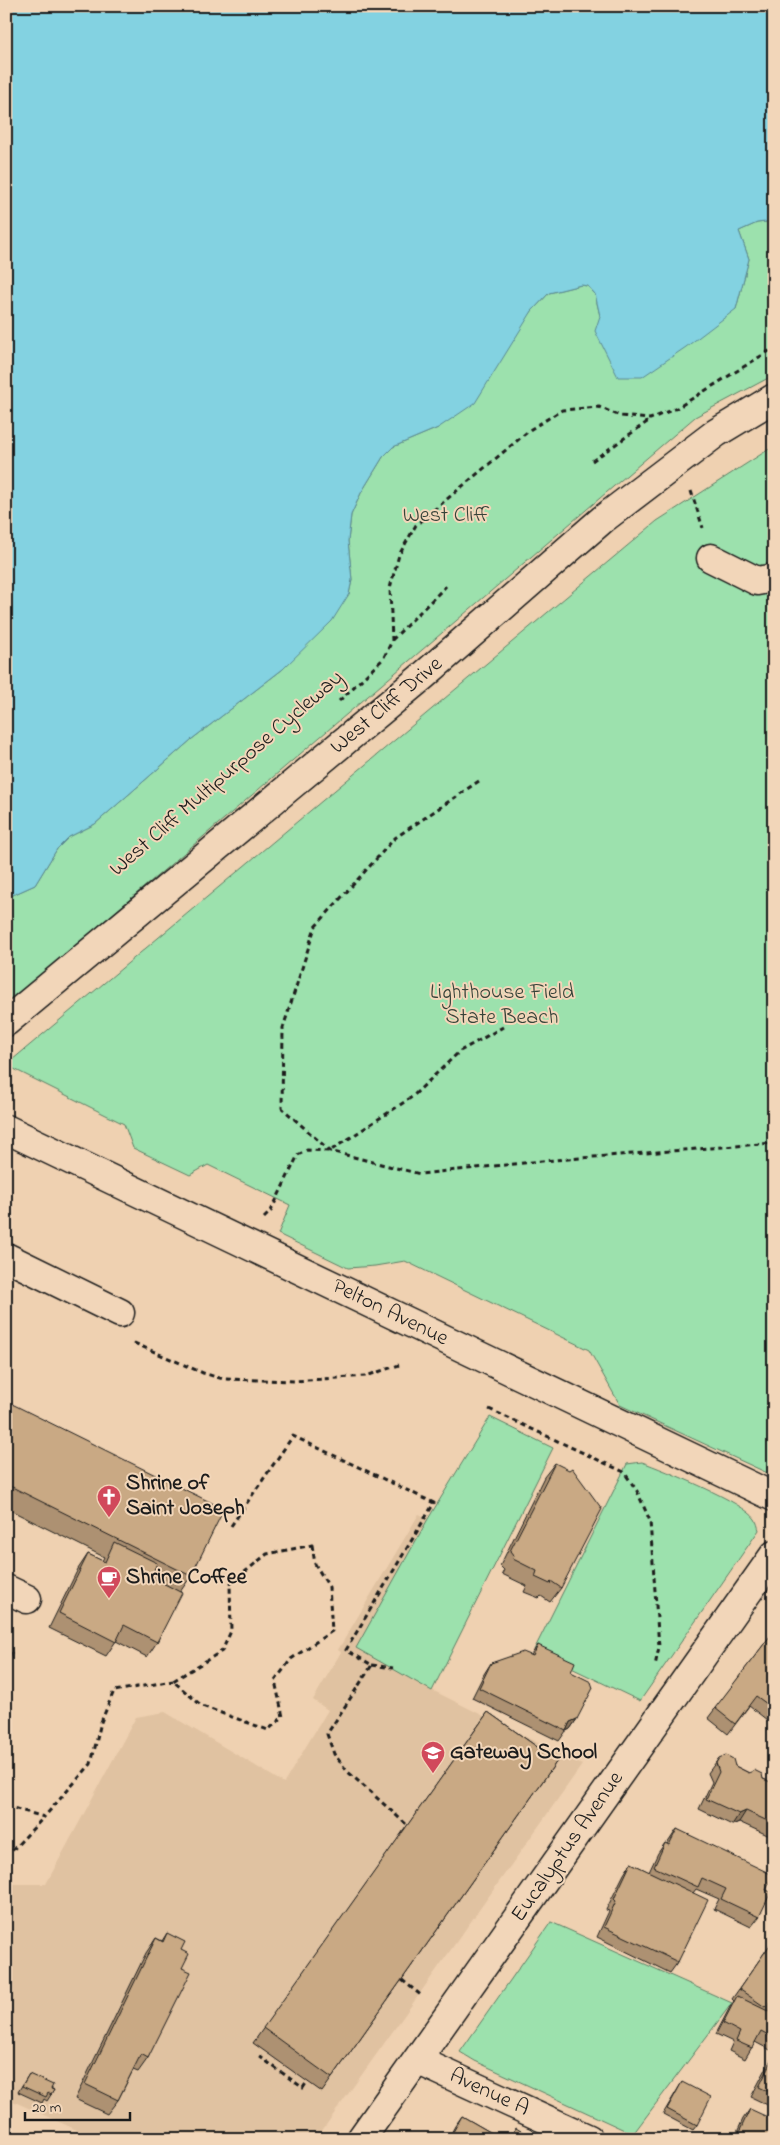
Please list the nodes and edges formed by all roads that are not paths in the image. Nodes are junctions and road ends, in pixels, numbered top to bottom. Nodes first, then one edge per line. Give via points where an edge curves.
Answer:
1 (774, 398) edge
2 (711, 558) road end
3 (774, 578) edge
4 (6, 1022) edge
5 (6, 1128) edge
6 (6, 1258) edge
7 (120, 1313) dead end
8 (774, 1497) edge
9 (774, 1555) edge
10 (417, 2060) junction
11 (361, 2139) edge
12 (589, 2139) edge

1 - 4 street, West Cliff Drive via 716,433 603,519 423,676
2 - 3 street via 757,581
5 - 8 street, Pelton Avenue
6 - 7 street
9 - 10 street, Eucalyptus Avenue
10 - 11 street, Eucalyptus Avenue
10 - 12 street, Avenue A

